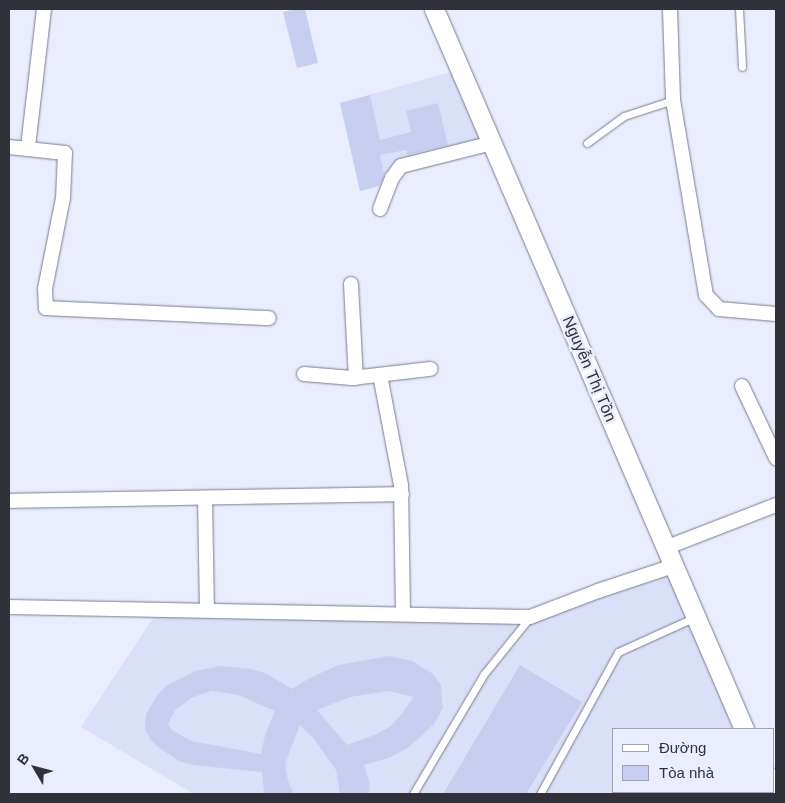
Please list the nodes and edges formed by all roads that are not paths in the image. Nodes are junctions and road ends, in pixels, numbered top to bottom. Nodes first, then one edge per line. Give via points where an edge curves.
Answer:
1 (44, 9) edge
2 (434, 9) edge
3 (670, 9) edge
4 (739, 9) edge
5 (742, 67) dead end
6 (673, 100) junction
7 (492, 143) junction
8 (587, 143) dead end
9 (9, 147) edge
10 (28, 147) junction
11 (380, 209) dead end
12 (351, 284) dead end
13 (776, 314) edge
14 (269, 318) dead end
15 (430, 369) dead end
16 (304, 374) dead end
17 (380, 375) junction
18 (356, 378) junction
19 (742, 386) dead end
20 (776, 458) edge
21 (402, 494) junction
22 (205, 498) junction
23 (9, 501) edge
24 (776, 505) edge
25 (665, 548) junction
26 (673, 566) junction
27 (9, 607) edge
28 (207, 610) junction
29 (403, 614) junction
30 (530, 616) junction
31 (695, 616) junction
32 (744, 728) edge
33 (413, 794) edge
34 (540, 794) edge

1 - 10 street
2 - 7 street, Nguyễn Thị Tồn
3 - 6 street
4 - 5 lane
6 - 8 lane via 624,116
6 - 13 street via 706,295 719,309
7 - 11 street via 401,166 392,178
7 - 25 street, Nguyễn Thị Tồn
9 - 10 street
10 - 14 street via 65,153 63,198 45,289 46,308
12 - 18 street
15 - 17 street
16 - 18 street
17 - 18 street
17 - 21 street
19 - 20 street
21 - 22 street
21 - 29 street
22 - 23 street
22 - 28 street
24 - 25 street
25 - 26 street, Nguyễn Thị Tồn
26 - 30 street
26 - 31 street, Nguyễn Thị Tồn
27 - 28 street
28 - 29 street
29 - 30 street
30 - 33 lane via 484,674
31 - 32 street, Nguyễn Thị Tồn
31 - 34 lane via 618,652

